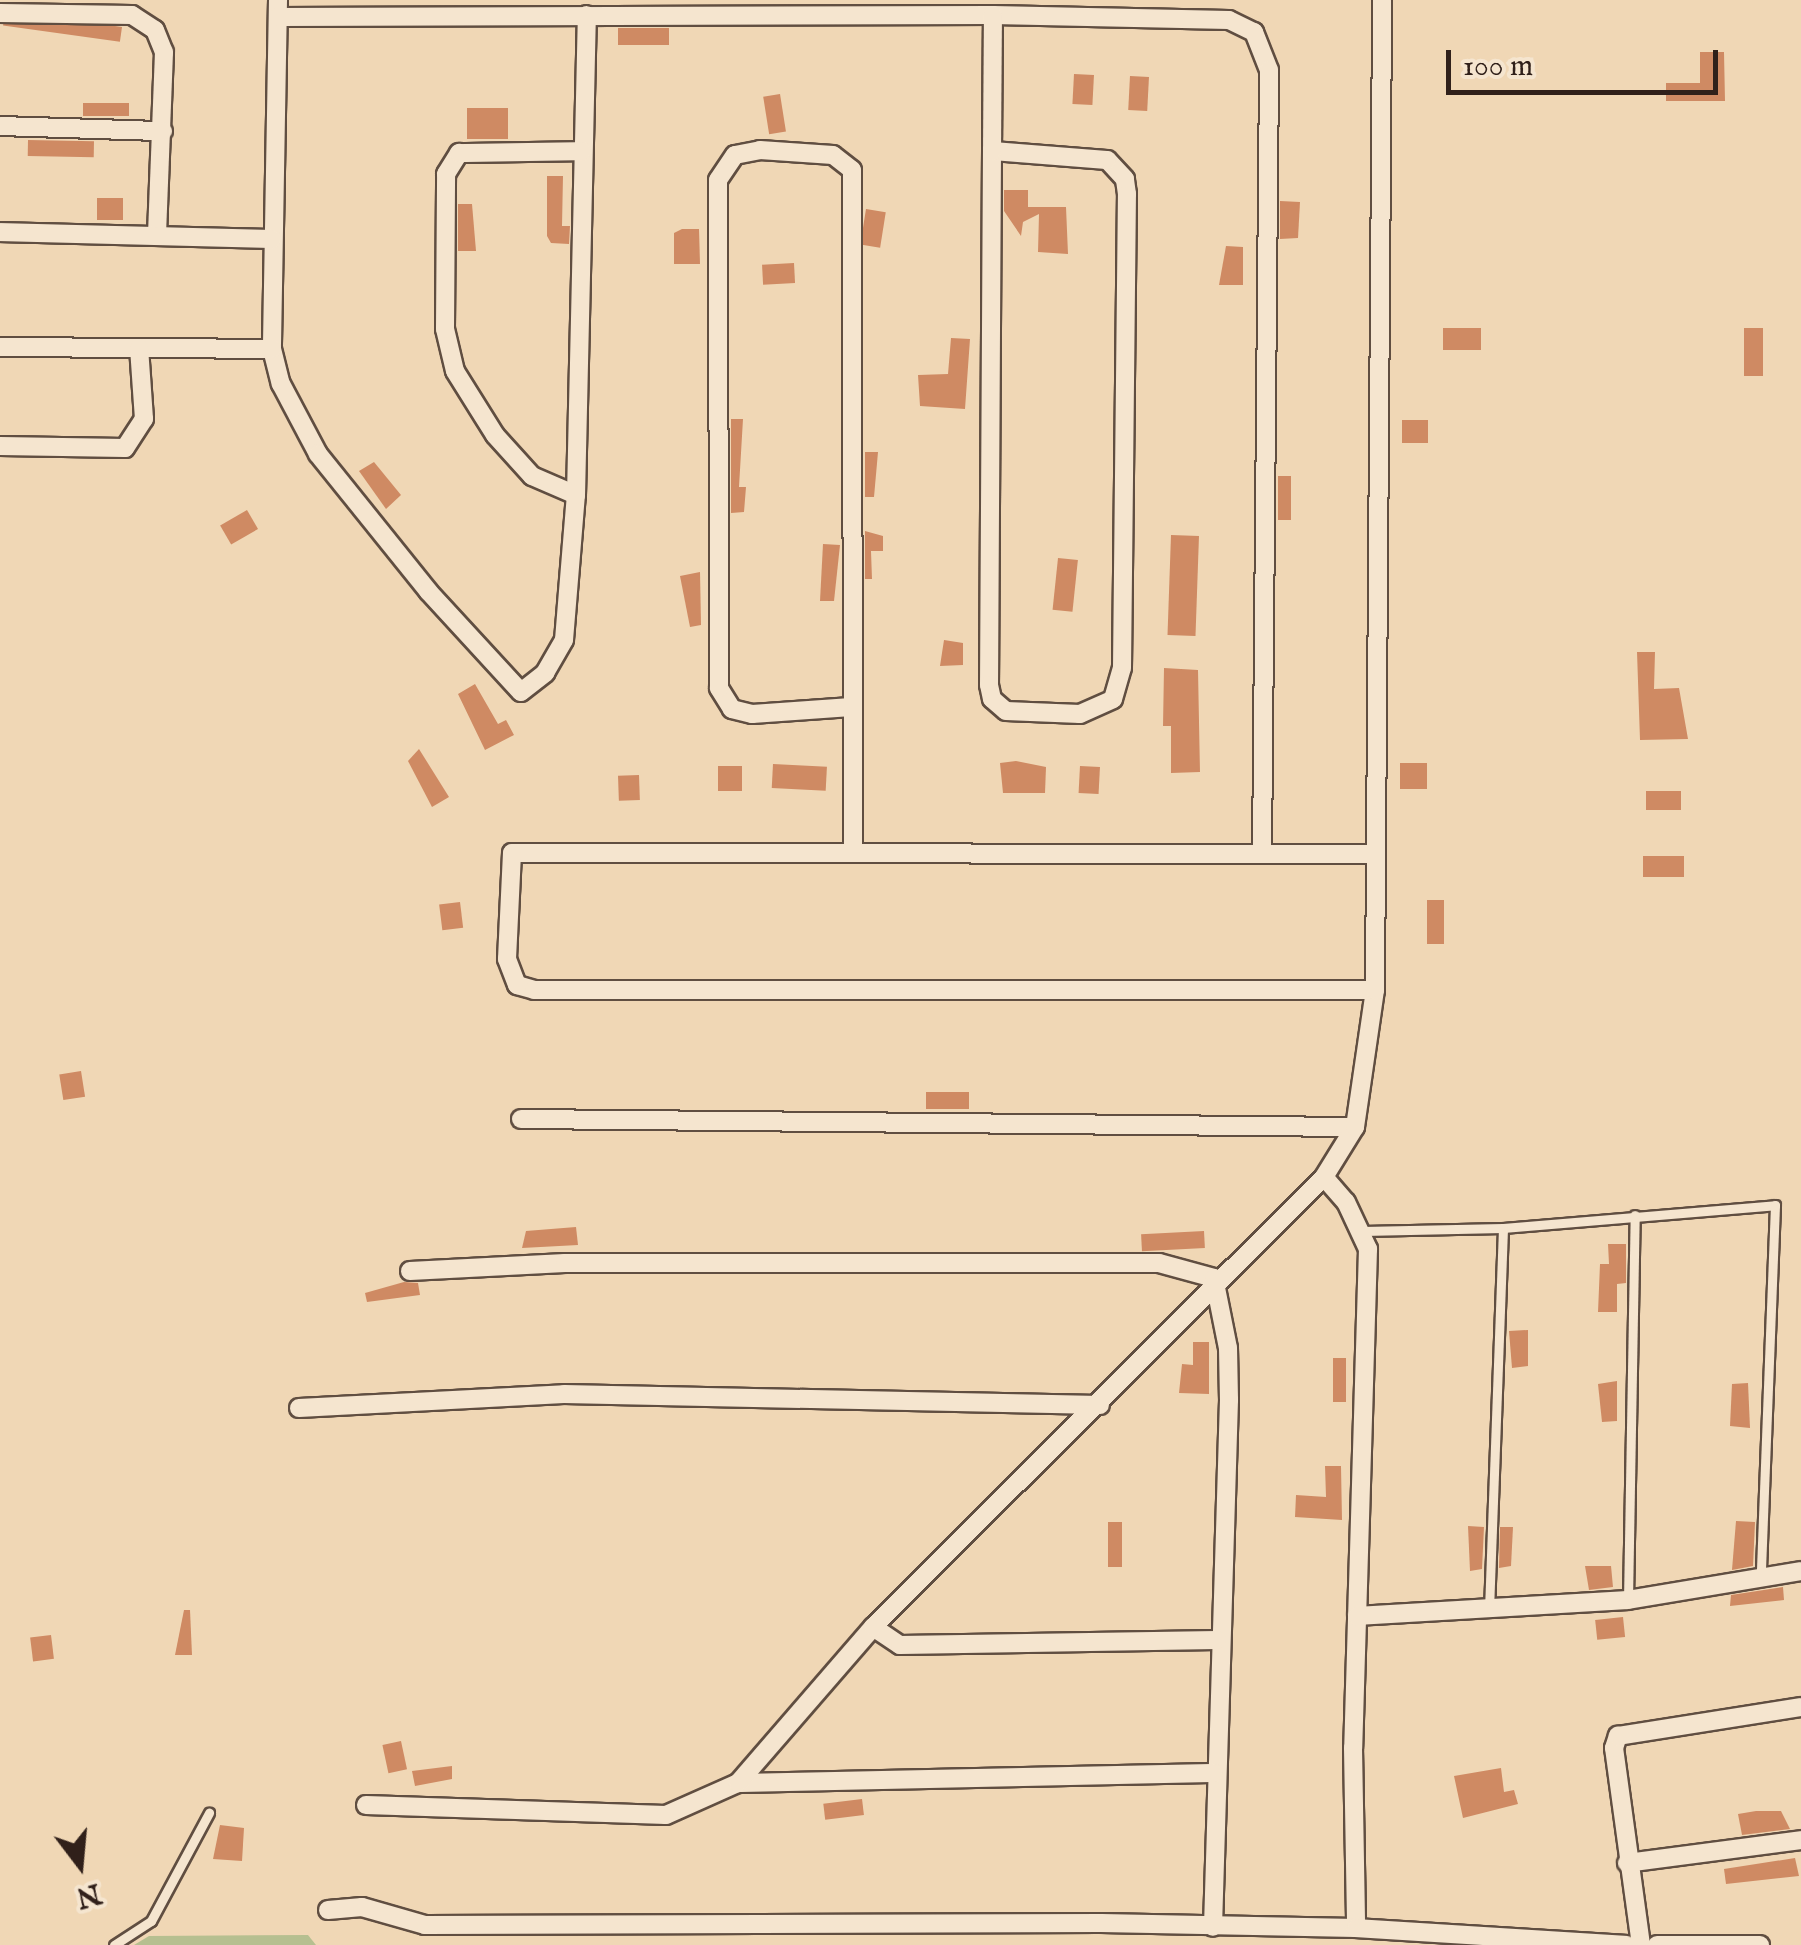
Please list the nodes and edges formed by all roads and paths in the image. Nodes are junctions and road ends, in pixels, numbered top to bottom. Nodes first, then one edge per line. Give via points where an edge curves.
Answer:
1 (1382, 0) edge
2 (278, 8) edge
3 (422, 8) edge
4 (0, 13) edge
5 (587, 14) junction
6 (993, 15) junction
7 (0, 126) edge
8 (162, 131) junction
9 (582, 151) junction
10 (992, 151) junction
11 (0, 232) edge
12 (157, 235) junction
13 (272, 239) junction
14 (0, 347) edge
15 (139, 348) junction
16 (272, 349) junction
17 (0, 446) edge
18 (576, 495) junction
19 (850, 706) junction
20 (853, 850) junction
21 (1262, 853) junction
22 (1371, 854) junction
23 (1375, 990) junction
24 (521, 1119) dead end
25 (1355, 1127) junction
26 (1324, 1177) junction
27 (1635, 1215) junction
28 (1503, 1228) junction
29 (1363, 1231) junction
30 (410, 1271) dead end
31 (1219, 1285) junction
32 (1100, 1405) junction
33 (299, 1408) dead end
34 (1801, 1571) edge
35 (1762, 1575) junction
36 (1628, 1600) junction
37 (1489, 1612) junction
38 (1358, 1616) junction
39 (872, 1627) junction
40 (1217, 1640) junction
41 (1801, 1707) edge
42 (1214, 1773) junction
43 (738, 1784) junction
44 (366, 1806) dead end
45 (208, 1813) dead end
46 (1801, 1840) edge
47 (1628, 1864) junction
48 (328, 1910) dead end
49 (1213, 1927) junction
50 (1356, 1928) junction
51 (114, 1945) edge
52 (1626, 1945) edge
53 (1641, 1945) edge
54 (1658, 1945) edge
55 (1760, 1945) edge

1 - 22 street
2 - 3 street
2 - 13 street
3 - 5 street
4 - 8 street via 141,19 162,41
5 - 6 street
5 - 9 street
6 - 10 street
6 - 21 street via 1229,20 1254,32 1267,58
7 - 8 street
8 - 12 street
9 - 18 street
9 - 18 street via 459,154 446,174 446,329 454,371 495,435 532,476
10 - 10 street via 989,685 992,699 1006,711 1080,714 1113,699 1122,668 1125,180 1106,160
11 - 12 street
12 - 13 street
13 - 16 street
14 - 15 street
15 - 16 street
15 - 17 street via 144,419 125,448
16 - 18 street via 281,384 318,454 428,591 521,692 545,673 564,640
19 - 19 street via 852,170 833,155 760,150 735,155 718,180 719,688 732,710 752,714
19 - 20 street
20 - 21 street
20 - 23 street via 512,853 510,974 534,990
21 - 22 street
22 - 23 street
23 - 25 street
24 - 25 street
25 - 26 street
26 - 29 street
26 - 31 street
27 - 28 lane
27 - 35 lane via 1775,1205
27 - 36 lane
28 - 29 lane
28 - 37 lane
29 - 38 street via 1369,1279
30 - 31 street via 566,1264 1159,1263 1199,1269
31 - 32 street
31 - 40 street via 1230,1400
32 - 33 street via 564,1394
32 - 39 street
34 - 35 street
35 - 36 street
36 - 37 street
37 - 38 street
38 - 50 street
39 - 40 street via 900,1646
39 - 43 street
40 - 42 street
41 - 47 street via 1618,1736
42 - 43 street
42 - 49 street
43 - 44 street via 666,1815
45 - 51 lane via 151,1921
46 - 47 street
47 - 53 street
48 - 49 street via 362,1907 425,1925 561,1920
49 - 50 street
50 - 52 street
54 - 55 street

